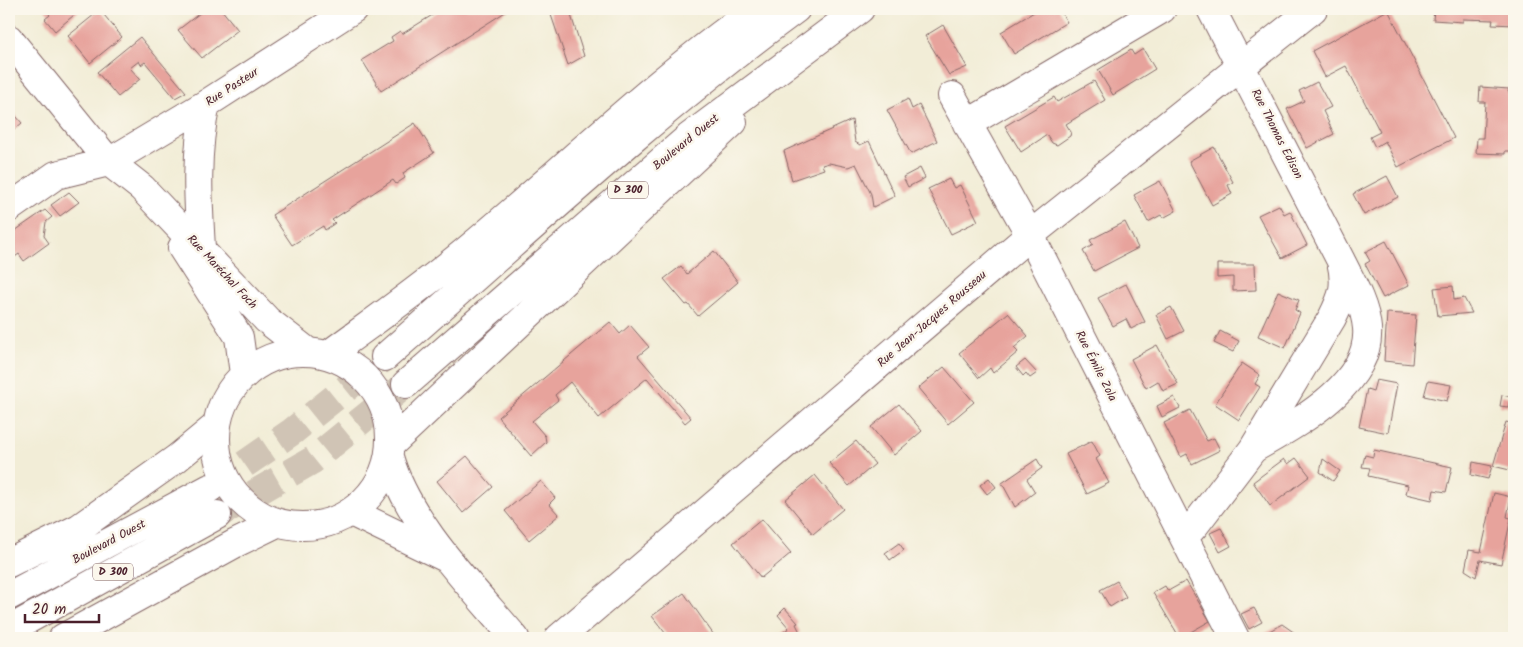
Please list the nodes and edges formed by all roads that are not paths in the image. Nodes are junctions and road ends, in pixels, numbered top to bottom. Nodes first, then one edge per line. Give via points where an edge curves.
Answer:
1 (353, 9) edge
2 (756, 9) edge
3 (796, 9) edge
4 (860, 9) edge
5 (1162, 9) edge
6 (1211, 9) edge
7 (1313, 9) edge
8 (9, 39) edge
9 (815, 43) junction
10 (1242, 65) junction
11 (952, 96) dead end
12 (206, 104) junction
13 (968, 124) junction
14 (109, 162) junction
15 (142, 188) junction
16 (9, 208) edge
17 (1030, 235) junction
18 (201, 248) junction
19 (1341, 261) junction
20 (317, 353) junction
21 (385, 357) tunnel mouth
22 (244, 374) junction
23 (406, 384) tunnel mouth
24 (216, 426) junction
25 (1253, 449) junction
26 (389, 451) junction
27 (210, 488) tunnel mouth
28 (352, 512) junction
29 (217, 515) tunnel mouth
30 (277, 523) junction
31 (1184, 536) junction
32 (448, 558) junction
33 (9, 564) edge
34 (9, 596) edge
35 (9, 630) edge
36 (1230, 637) edge
37 (63, 638) edge
38 (515, 638) edge
39 (559, 638) edge

1 - 12 main road, Rue Pasteur
2 - 20 main road via 609,124 412,295
3 - 21 main road, D 300 via 734,55
4 - 9 main road, Boulevard Ouest / D 300
5 - 13 main road
6 - 10 main road, Rue Thomas Edison
7 - 10 main road, Rue Jean-Jacques Rousseau
8 - 14 main road, Rue Maréchal Foch
9 - 23 main road, Boulevard Ouest / D 300 via 689,137
9 - 26 main road
10 - 17 main road, Rue Jean-Jacques Rousseau
10 - 19 main road, Rue Thomas Edison
11 - 13 main road, Rue Émile Zola
12 - 14 main road, Rue Pasteur
12 - 18 main road via 199,133 197,190
13 - 17 main road, Rue Émile Zola
14 - 15 main road, Rue Maréchal Foch
14 - 16 main road, Rue Pasteur via 56,175
15 - 18 main road, Rue Maréchal Foch
15 - 22 main road, Rue Maréchal Foch via 239,337
17 - 31 main road, Rue Émile Zola
17 - 39 main road, Rue Jean-Jacques Rousseau
18 - 20 main road, Rue Maréchal Foch via 267,320
19 - 25 main road, Rue Thomas Edison via 1345,277 1343,296
19 - 25 main road, Rue Thomas Edison via 1360,301 1367,328 1365,353 1350,378 1331,397 1296,424
20 - 22 main road via 286,353 265,360
20 - 26 main road via 349,364 377,392 386,413
22 - 24 main road via 231,389
24 - 30 main road via 217,456 226,481 236,496 252,510
24 - 33 main road via 176,459 78,528
25 - 31 main road, Rue Thomas Edison
26 - 28 main road via 382,477
26 - 32 main road via 396,482
27 - 34 main road, Boulevard Ouest / D 300
28 - 30 main road via 326,523 297,526
28 - 32 main road
29 - 35 main road, D 300
30 - 37 main road
31 - 36 main road, Rue Émile Zola
32 - 38 main road

